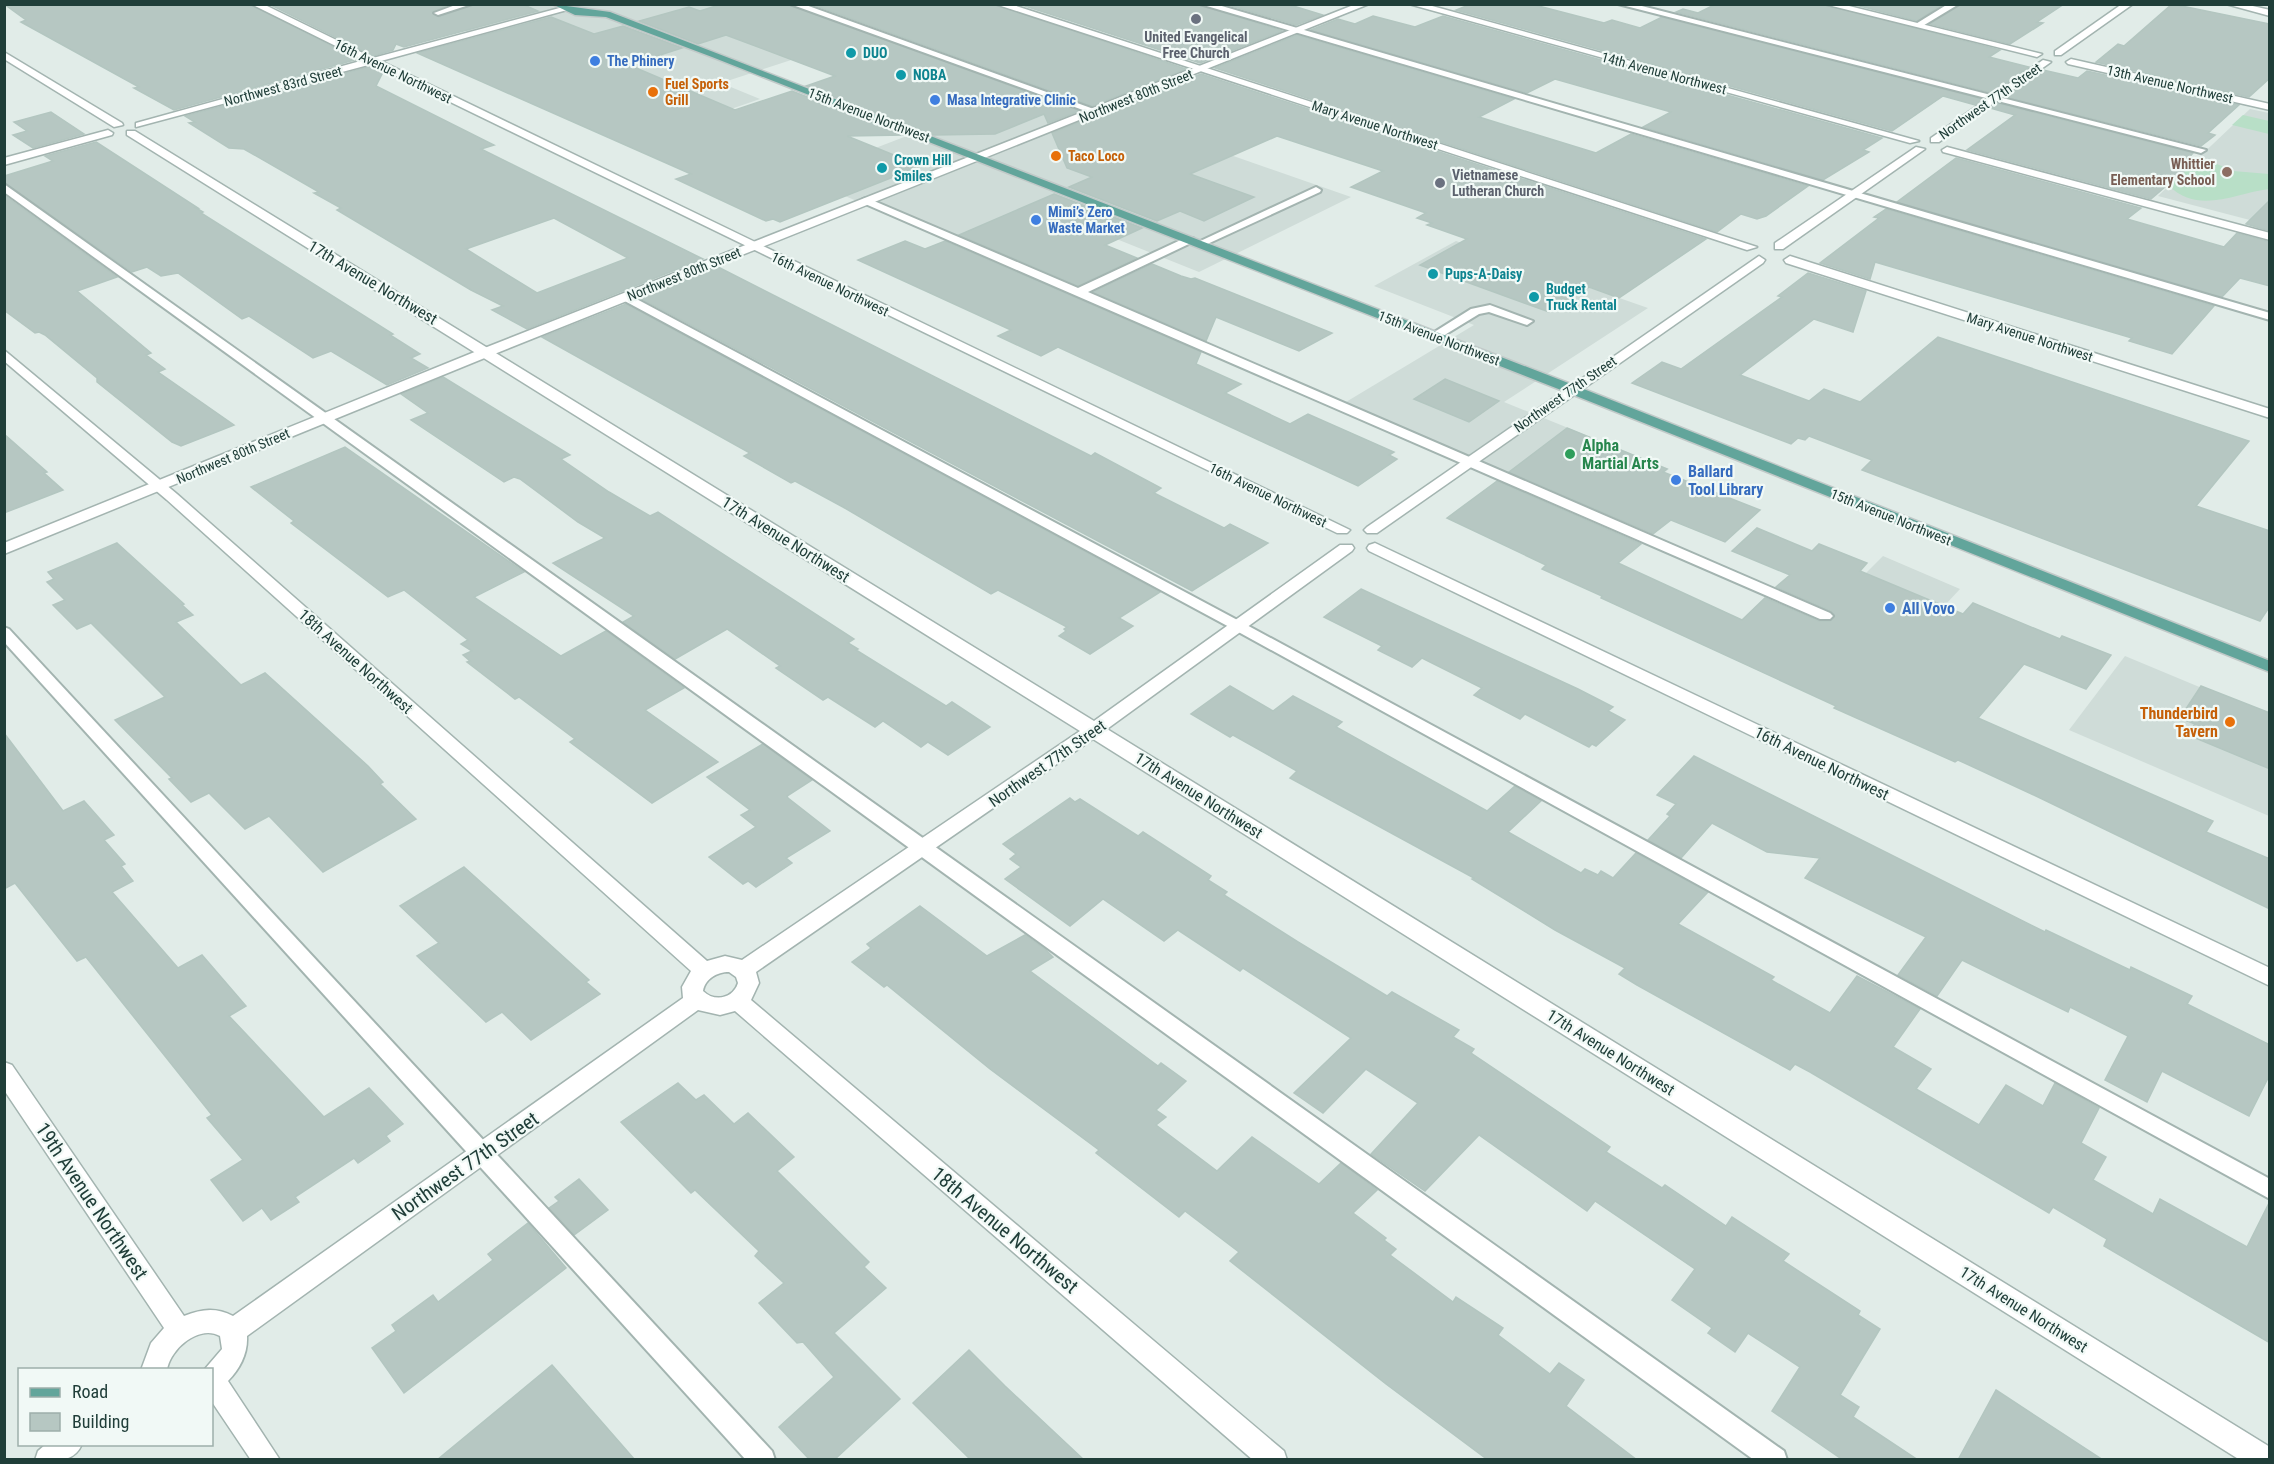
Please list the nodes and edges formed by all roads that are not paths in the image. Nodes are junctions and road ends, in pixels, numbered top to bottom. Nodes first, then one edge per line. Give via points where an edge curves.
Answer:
1 (255, 4) edge
2 (468, 4) edge
3 (794, 4) edge
4 (999, 4) edge
5 (1204, 4) edge
6 (1365, 4) edge
7 (1413, 4) edge
8 (1622, 4) edge
9 (1828, 4) edge
10 (1955, 4) edge
11 (2129, 4) edge
12 (2230, 4) edge
13 (560, 6) edge
14 (607, 9) edge
15 (438, 13) dead end
16 (2270, 13) edge
17 (1918, 25) junction
18 (1298, 32) junction
19 (2058, 53) junction
20 (2037, 54) junction
21 (4, 55) edge
22 (373, 61) junction
23 (2046, 62) junction
24 (2071, 62) junction
25 (1203, 70) junction
26 (1994, 98) junction
27 (2270, 108) edge
28 (1096, 112) junction
29 (130, 128) junction
30 (1935, 140) junction
31 (1917, 145) junction
32 (1947, 150) junction
33 (2201, 150) dead end
34 (979, 158) junction
35 (4, 162) edge
36 (4, 187) edge
37 (1316, 190) dead end
38 (1854, 195) junction
39 (867, 201) junction
40 (2270, 237) edge
41 (1194, 242) junction
42 (1779, 246) junction
43 (752, 247) junction
44 (1751, 247) junction
45 (1774, 261) junction
46 (1079, 292) junction
47 (625, 297) junction
48 (2270, 317) edge
49 (1527, 321) dead end
50 (1434, 336) junction
51 (487, 352) junction
52 (4, 354) edge
53 (1571, 389) junction
54 (2270, 414) edge
55 (325, 417) junction
56 (1470, 462) junction
57 (160, 486) junction
58 (1344, 539) junction
59 (1373, 539) junction
60 (4, 549) edge
61 (1826, 616) dead end
62 (1238, 626) junction
63 (4, 632) edge
64 (2270, 667) edge
65 (1094, 730) junction
66 (924, 847) junction
67 (743, 970) junction
68 (704, 971) junction
69 (2270, 978) edge
70 (696, 1000) junction
71 (737, 1000) junction
72 (4, 1071) edge
73 (482, 1154) junction
74 (2270, 1190) edge
75 (180, 1331) junction
76 (234, 1331) junction
77 (155, 1368) edge
78 (213, 1379) edge
79 (213, 1381) edge
80 (66, 1446) edge
81 (48, 1460) edge
82 (267, 1460) edge
83 (763, 1460) edge
84 (1274, 1460) edge
85 (1775, 1460) edge
86 (2265, 1460) edge

1 - 22 street, 16th Avenue Northwest
2 - 15 lane
3 - 28 lane
4 - 25 street, Mary Avenue Northwest
5 - 18 lane
6 - 18 street, Northwest 80th Street
7 - 31 street, 14th Avenue Northwest
8 - 26 lane
9 - 17 street
10 - 17 lane
11 - 19 street, Northwest 77th Street
12 - 16 street
13 - 14 main road, 15th Avenue Northwest via 576,12
13 - 22 street, Northwest 83rd Street
14 - 34 main road, 15th Avenue Northwest
17 - 20 street
18 - 25 street, Northwest 80th Street
18 - 38 lane
19 - 20 street
19 - 24 street
20 - 23 street
21 - 29 street, 17th Avenue Northwest
22 - 29 street, Northwest 83rd Street
22 - 43 street, 16th Avenue Northwest
23 - 24 street
23 - 26 street, Northwest 77th Street
24 - 27 street, 13th Avenue Northwest
25 - 28 street, Northwest 80th Street
25 - 44 street, Mary Avenue Northwest
26 - 30 street, Northwest 77th Street
26 - 33 lane
28 - 34 street, Northwest 80th Street
29 - 35 street via 108,129 108,133
29 - 51 street, 17th Avenue Northwest
30 - 31 street
30 - 32 street via 1947,145
31 - 32 street via 1935,152
31 - 38 street, Northwest 77th Street
32 - 40 street
34 - 39 street, Northwest 80th Street
34 - 41 main road, 15th Avenue Northwest
36 - 55 lane
37 - 41 lane
38 - 42 street, Northwest 77th Street
38 - 48 lane
39 - 43 street, Northwest 80th Street
39 - 46 lane
41 - 46 lane
41 - 50 main road, 15th Avenue Northwest
42 - 44 street, Mary Avenue Northwest
42 - 45 street via 1791,253
43 - 47 street, Northwest 80th Street
43 - 58 street, 16th Avenue Northwest
44 - 45 street via 1749,253
45 - 53 street, Northwest 77th Street
45 - 54 street, Mary Avenue Northwest
46 - 56 lane
47 - 51 street, Northwest 80th Street
47 - 62 lane
49 - 50 lane via 1490,308 1475,311
50 - 53 main road, 15th Avenue Northwest
51 - 55 street, Northwest 80th Street
51 - 65 street, 17th Avenue Northwest
52 - 57 street, 18th Avenue Northwest
53 - 56 street, Northwest 77th Street
53 - 64 main road, 15th Avenue Northwest
55 - 57 street, Northwest 80th Street
55 - 66 lane
56 - 59 street, Northwest 77th Street
56 - 61 lane
57 - 60 street, Northwest 80th Street
57 - 68 street, 18th Avenue Northwest
58 - 59 street via 1358,552
58 - 59 street via 1355,526
58 - 62 street, Northwest 77th Street
59 - 69 street, 16th Avenue Northwest
62 - 65 street, Northwest 77th Street
62 - 74 lane
63 - 73 lane
65 - 66 street, Northwest 77th Street
65 - 86 street, 17th Avenue Northwest
66 - 67 street, Northwest 77th Street
66 - 85 lane
67 - 68 street via 724,964
67 - 71 street via 749,985
68 - 70 street via 692,987
70 - 71 street via 712,1007
70 - 73 street, Northwest 77th Street
71 - 84 street, 18th Avenue Northwest
72 - 75 street, 19th Avenue Northwest
73 - 76 street, Northwest 77th Street
73 - 83 lane
75 - 76 street via 216,1320
75 - 77 street via 165,1344
76 - 78 street via 235,1352
79 - 82 street
80 - 81 street

